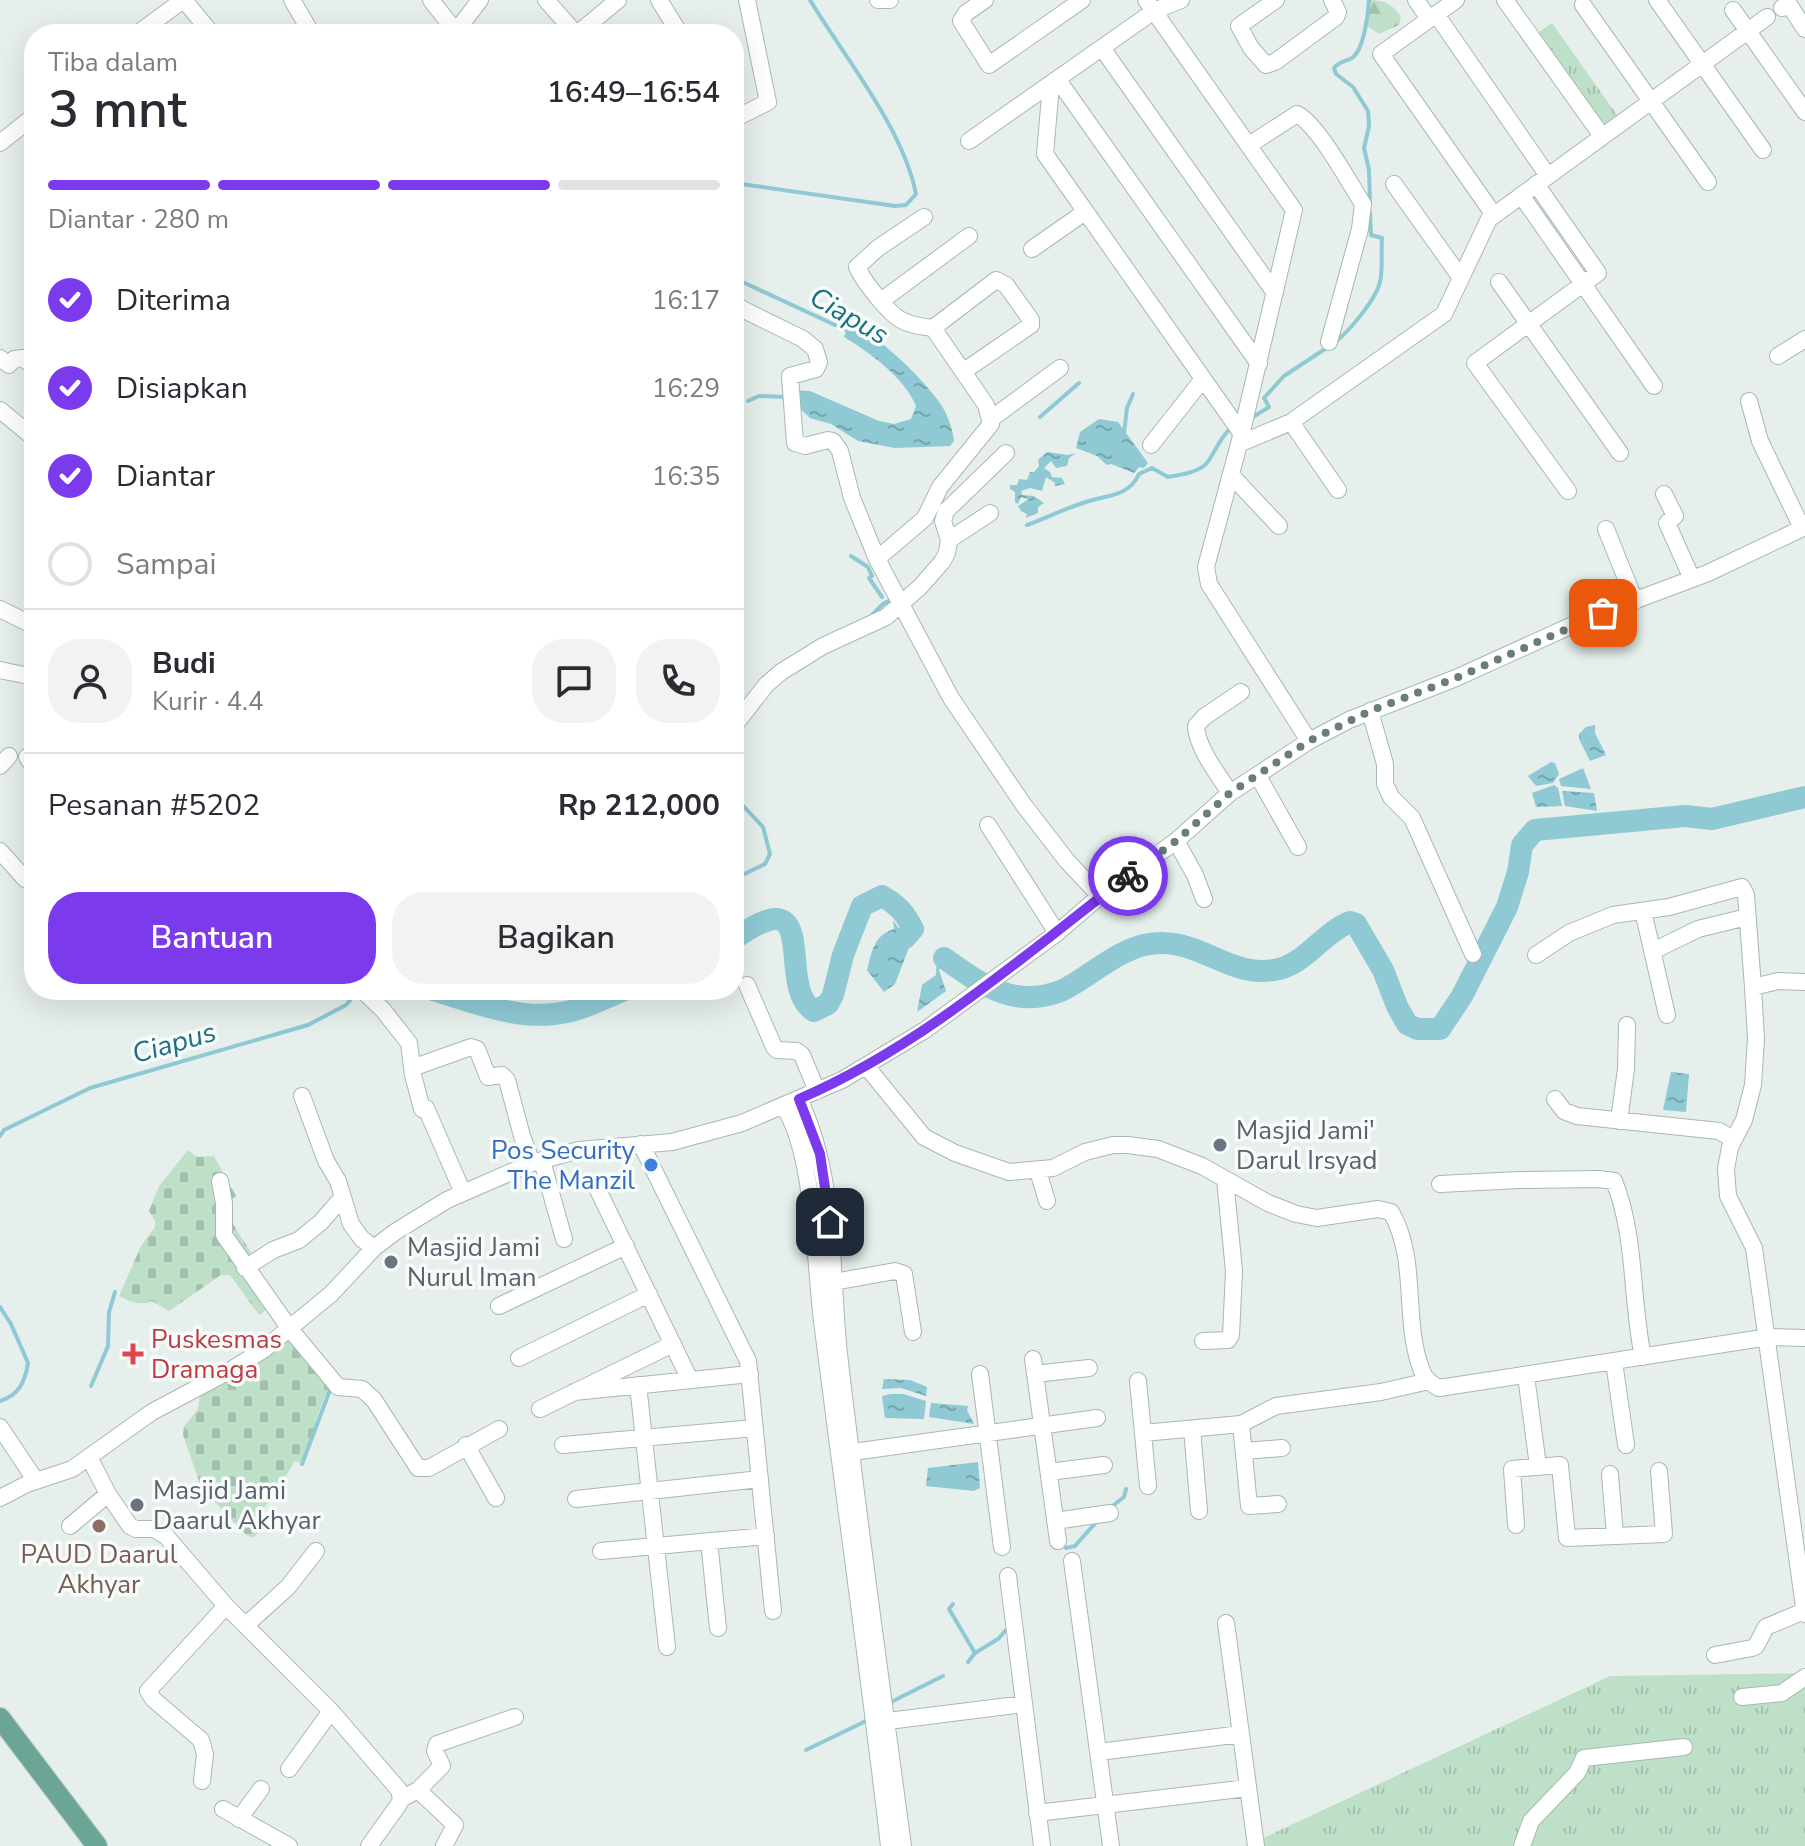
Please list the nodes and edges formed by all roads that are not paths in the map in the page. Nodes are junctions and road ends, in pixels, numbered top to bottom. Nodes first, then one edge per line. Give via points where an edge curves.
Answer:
1 (184, 0) edge
2 (292, 0) edge
3 (431, 0) edge
4 (480, 0) edge
5 (546, 0) edge
6 (618, 0) edge
7 (659, 0) edge
8 (747, 0) edge
9 (878, 0) edge
10 (890, 0) edge
11 (985, 0) edge
12 (1082, 0) edge
13 (1181, 0) edge
14 (1276, 0) edge
15 (1332, 0) edge
16 (1416, 0) edge
17 (1456, 0) edge
18 (1505, 0) edge
19 (1657, 0) edge
20 (1787, 4) edge
21 (1583, 5) dead end
22 (1150, 6) edge
23 (1733, 10) dead end
24 (1432, 17) junction
25 (1767, 17) dead end
26 (151, 24) edge
27 (204, 24) edge
28 (306, 24) edge
29 (454, 24) edge
30 (465, 24) edge
31 (567, 24) edge
32 (588, 24) edge
33 (674, 24) edge
34 (1805, 29) edge
35 (1748, 31) junction
36 (1102, 48) junction
37 (1702, 64) junction
38 (1055, 82) junction
39 (1651, 101) junction
40 (1805, 112) edge
41 (744, 114) edge
42 (24, 124) edge
43 (1602, 136) junction
44 (969, 141) dead end
45 (0, 143) edge
46 (1249, 145) junction
47 (1763, 150) dead end
48 (1542, 180) junction
49 (1708, 182) dead end
50 (1394, 184) dead end
51 (1521, 195) junction
52 (1085, 212) junction
53 (1494, 215) junction
54 (1559, 216) junction
55 (924, 217) dead end
56 (1543, 227) junction
57 (969, 236) dead end
58 (1032, 249) dead end
59 (1461, 278) junction
60 (1499, 282) dead end
61 (1583, 284) junction
62 (1275, 293) junction
63 (881, 301) junction
64 (744, 310) edge
65 (1529, 324) junction
66 (933, 328) junction
67 (1329, 342) dead end
68 (1803, 347) edge
69 (1778, 356) dead end
70 (24, 359) edge
71 (1259, 364) junction
72 (3, 366) edge
73 (1060, 368) dead end
74 (964, 371) junction
75 (1203, 379) junction
76 (1654, 386) dead end
77 (1749, 401) dead end
78 (0, 410) edge
79 (991, 419) junction
80 (1291, 422) junction
81 (24, 430) edge
82 (1240, 439) junction
83 (1151, 445) dead end
84 (1006, 453) dead end
85 (1620, 453) dead end
86 (1231, 475) junction
87 (1338, 490) dead end
88 (1568, 491) dead end
89 (1664, 494) dead end
90 (990, 513) dead end
91 (1279, 526) dead end
92 (1803, 528) edge
93 (1606, 529) dead end
94 (949, 540) junction
95 (877, 559) junction
96 (1692, 579) junction
97 (1635, 601) junction
98 (901, 604) junction
99 (0, 609) edge
100 (24, 621) edge
101 (0, 670) edge
102 (24, 675) edge
103 (1241, 692) dead end
104 (1370, 711) junction
105 (744, 713) edge
106 (1309, 741) junction
107 (1258, 776) junction
108 (1230, 793) junction
109 (988, 825) dead end
110 (1176, 841) junction
111 (1298, 847) dead end
112 (0, 851) edge
113 (24, 878) edge
114 (1100, 896) junction
115 (1204, 899) dead end
116 (1643, 911) junction
117 (1747, 917) junction
118 (1057, 933) junction
119 (1653, 951) junction
120 (1473, 954) dead end
121 (1536, 955) dead end
122 (1805, 982) edge
123 (747, 985) dead end
124 (1753, 987) junction
125 (372, 1000) edge
126 (1667, 1015) dead end
127 (1627, 1025) dead end
128 (866, 1066) junction
129 (412, 1068) junction
130 (817, 1091) junction
131 (302, 1096) dead end
132 (799, 1099) junction
133 (1555, 1099) dead end
134 (784, 1107) junction
135 (1619, 1121) junction
136 (805, 1133) junction
137 (1733, 1139) junction
138 (641, 1144) junction
139 (537, 1162) junction
140 (1038, 1171) junction
141 (1225, 1179) junction
142 (220, 1181) dead end
143 (1440, 1184) dead end
144 (598, 1190) dead end
145 (463, 1193) junction
146 (341, 1199) junction
147 (1047, 1201) dead end
148 (564, 1239) dead end
149 (626, 1246) junction
150 (374, 1248) junction
151 (245, 1268) junction
152 (825, 1284) junction
153 (649, 1294) junction
154 (499, 1306) dead end
155 (290, 1329) junction
156 (913, 1332) dead end
157 (1769, 1337) junction
158 (1805, 1338) edge
159 (1203, 1341) dead end
160 (673, 1344) junction
161 (1643, 1357) junction
162 (519, 1358) dead end
163 (1614, 1362) junction
164 (1089, 1368) dead end
165 (750, 1374) junction
166 (980, 1374) dead end
167 (1526, 1376) junction
168 (690, 1380) junction
169 (1138, 1381) dead end
170 (1429, 1381) junction
171 (638, 1385) junction
172 (574, 1392) junction
173 (540, 1409) dead end
174 (1097, 1418) dead end
175 (1241, 1424) junction
176 (1042, 1426) junction
177 (0, 1427) edge
178 (755, 1428) junction
179 (499, 1429) dead end
180 (1192, 1429) junction
181 (988, 1433) junction
182 (1143, 1433) junction
183 (644, 1438) junction
184 (466, 1445) junction
185 (563, 1445) dead end
186 (1626, 1445) dead end
187 (1282, 1448) dead end
188 (1244, 1451) junction
189 (853, 1452) junction
190 (89, 1457) junction
191 (1104, 1465) dead end
192 (1538, 1466) junction
193 (1659, 1471) dead end
194 (1049, 1472) junction
195 (1610, 1474) dead end
196 (760, 1479) junction
197 (36, 1481) junction
198 (1148, 1486) dead end
199 (650, 1491) junction
200 (108, 1494) junction
201 (0, 1498) edge
202 (496, 1498) dead end
203 (576, 1499) dead end
204 (1278, 1504) dead end
205 (1199, 1511) dead end
206 (1110, 1513) dead end
207 (1055, 1521) junction
208 (1516, 1525) dead end
209 (70, 1526) dead end
210 (766, 1536) junction
211 (1615, 1536) junction
212 (709, 1541) junction
213 (1058, 1541) dead end
214 (656, 1546) junction
215 (1002, 1547) dead end
216 (316, 1551) dead end
217 (601, 1551) dead end
218 (1072, 1561) dead end
219 (1008, 1576) dead end
220 (226, 1606) junction
221 (773, 1611) dead end
222 (1805, 1612) edge
223 (1226, 1623) dead end
224 (246, 1625) junction
225 (718, 1628) dead end
226 (667, 1647) dead end
227 (1715, 1655) dead end
228 (1805, 1677) edge
229 (1742, 1697) dead end
230 (1024, 1704) junction
231 (331, 1711) junction
232 (515, 1717) dead end
233 (0, 1718) edge
234 (888, 1721) junction
235 (1241, 1734) junction
236 (1684, 1747) dead end
237 (1099, 1752) junction
238 (289, 1769) dead end
239 (202, 1781) dead end
240 (1248, 1788) junction
241 (261, 1789) dead end
242 (418, 1790) junction
243 (401, 1799) junction
244 (1106, 1806) junction
245 (223, 1809) dead end
246 (1037, 1813) junction
247 (239, 1819) junction
248 (266, 1841) edge
249 (1250, 1845) edge
250 (97, 1846) edge
251 (289, 1846) edge
252 (369, 1846) edge
253 (444, 1846) edge
254 (889, 1846) edge
255 (903, 1846) edge
256 (1042, 1846) edge
257 (1111, 1846) edge
258 (1522, 1846) edge

1 - 26 street
1 - 27 street
2 - 28 street
3 - 29 street
4 - 30 street
5 - 31 street
6 - 32 street
7 - 33 street
8 - 41 street via 768,102
9 - 10 street
11 - 12 street via 961,21 989,65
13 - 22 street
14 - 15 street via 1239,26 1266,65 1336,17
16 - 24 street
17 - 24 street
18 - 43 street
19 - 37 street
20 - 34 street
21 - 39 street
22 - 36 street
22 - 46 street
23 - 35 street
24 - 48 street
24 - 53 street via 1381,54
25 - 35 street
35 - 37 street
35 - 40 street
36 - 38 street
36 - 62 street
37 - 39 street
37 - 47 street
38 - 44 street
38 - 52 street via 1045,154
38 - 71 street
39 - 43 street
39 - 49 street
42 - 45 street
43 - 48 street
46 - 62 street via 1294,210
46 - 67 street via 1297,114 1319,137 1363,204
48 - 51 street
48 - 54 street
50 - 59 street
51 - 53 street
51 - 56 street
52 - 58 street
52 - 75 street
53 - 59 street
54 - 56 street
54 - 61 street via 1598,273
55 - 63 street via 858,265
56 - 61 street
57 - 63 street
59 - 80 street via 1444,314
60 - 65 street
61 - 65 street
61 - 76 street
62 - 71 street
63 - 66 street via 895,319
64 - 95 street via 815,349 819,366 791,375 796,445 828,440 838,447
65 - 85 street
65 - 88 street via 1475,363
66 - 74 street
66 - 74 street via 996,280 1006,285 1028,315 1031,325
68 - 69 street
70 - 72 street
71 - 82 street
73 - 79 street
74 - 79 street
75 - 82 street
75 - 83 street
77 - 92 street via 1760,441
78 - 81 street
79 - 95 street via 983,437 940,487 925,518
80 - 82 street
80 - 87 street
82 - 86 street
84 - 94 street via 946,511 943,521
86 - 91 street
86 - 106 street via 1207,576
89 - 96 street via 1675,516 1667,523
90 - 94 street
92 - 96 street
93 - 97 street
94 - 98 street via 942,562
95 - 98 street
96 - 97 street
97 - 104 street
98 - 105 street via 781,672
98 - 114 street via 951,698 996,766
99 - 100 street
101 - 102 street
103 - 108 street via 1196,726
104 - 106 street
104 - 120 street via 1385,764 1385,784 1412,818
106 - 107 street
107 - 108 street
107 - 111 street
108 - 110 street
109 - 118 street
110 - 114 street
110 - 115 street
112 - 113 street
114 - 118 street
116 - 117 street via 1742,887
116 - 119 street
116 - 121 street via 1604,918
117 - 119 street via 1698,929
117 - 124 street
118 - 128 street via 925,1030
119 - 126 street
122 - 124 street
123 - 130 street via 774,1047 802,1055
124 - 137 street via 1753,1085
125 - 129 street via 407,1039
127 - 135 street
128 - 130 street
128 - 140 street via 932,1143 1009,1172
129 - 139 street via 477,1049 488,1077 502,1075 507,1080 522,1136
129 - 145 street via 422,1109 426,1108
130 - 132 street
131 - 146 street
132 - 134 street
132 - 136 street
133 - 135 street via 1577,1116
134 - 136 street
134 - 138 street via 672,1142
135 - 137 street via 1719,1131
136 - 152 street via 808,1189
137 - 157 street via 1726,1184 1754,1248
138 - 139 street via 579,1150
138 - 165 street
139 - 145 street
139 - 148 street
140 - 141 street via 1100,1147 1128,1145 1158,1149
140 - 147 street
141 - 159 street via 1234,1271 1231,1335 1228,1340
141 - 170 street via 1268,1203 1307,1216 1391,1212 1406,1255 1414,1333
142 - 151 street via 224,1235
143 - 161 street via 1614,1181
144 - 149 street
145 - 150 street
146 - 150 street via 351,1224
146 - 151 street via 299,1240
149 - 153 street
149 - 154 street
150 - 155 street
151 - 155 street
152 - 156 street via 904,1274
152 - 189 street
152 - 254 street
153 - 160 street
153 - 162 street
155 - 184 street via 338,1387 362,1389 374,1400 418,1468 429,1468
155 - 190 street via 229,1371 152,1412
157 - 158 street
157 - 161 street
157 - 222 street
160 - 168 street
160 - 172 street
161 - 163 street
163 - 167 street
163 - 186 street
164 - 176 street via 1034,1366
165 - 168 street
165 - 178 street
166 - 181 street
167 - 170 street via 1447,1388
167 - 192 street
168 - 171 street
169 - 182 street
170 - 175 street via 1276,1406
171 - 172 street
171 - 183 street
172 - 173 street
174 - 176 street
175 - 180 street
175 - 188 street
176 - 181 street
176 - 194 street
177 - 197 street
178 - 183 street
178 - 196 street
179 - 184 street
180 - 182 street
180 - 205 street
181 - 189 street
181 - 215 street
182 - 198 street
183 - 185 street
183 - 199 street
184 - 202 street
187 - 188 street
188 - 204 street via 1249,1506
189 - 234 street
190 - 197 street
190 - 200 street
191 - 194 street
192 - 208 street via 1512,1469
192 - 211 street via 1560,1465 1567,1538
193 - 211 street via 1664,1534
194 - 207 street
195 - 211 street
196 - 199 street
196 - 210 street
197 - 201 street
199 - 203 street
199 - 214 street
200 - 209 street
200 - 220 street via 132,1528 154,1529 166,1536
206 - 207 street
207 - 213 street
210 - 212 street
210 - 221 street
212 - 214 street
212 - 225 street
214 - 217 street
214 - 226 street
216 - 224 street via 288,1587
218 - 237 street
219 - 230 street
220 - 224 street
220 - 239 street via 148,1691 201,1740
222 - 227 street via 1766,1627 1752,1648
223 - 235 street
224 - 231 street
228 - 229 street via 1782,1693
230 - 234 street
230 - 246 street
231 - 238 street
231 - 243 street via 399,1790
232 - 242 street via 437,1744 442,1766
233 - 250 main road
234 - 255 street
235 - 237 street
235 - 240 street
236 - 258 street via 1584,1758 1577,1773 1531,1821
237 - 244 street
240 - 244 street
240 - 249 street
241 - 247 street
242 - 243 street
242 - 253 street via 455,1825
243 - 252 street
244 - 246 street
244 - 257 street
245 - 247 street
246 - 256 street
247 - 248 street
248 - 251 street

